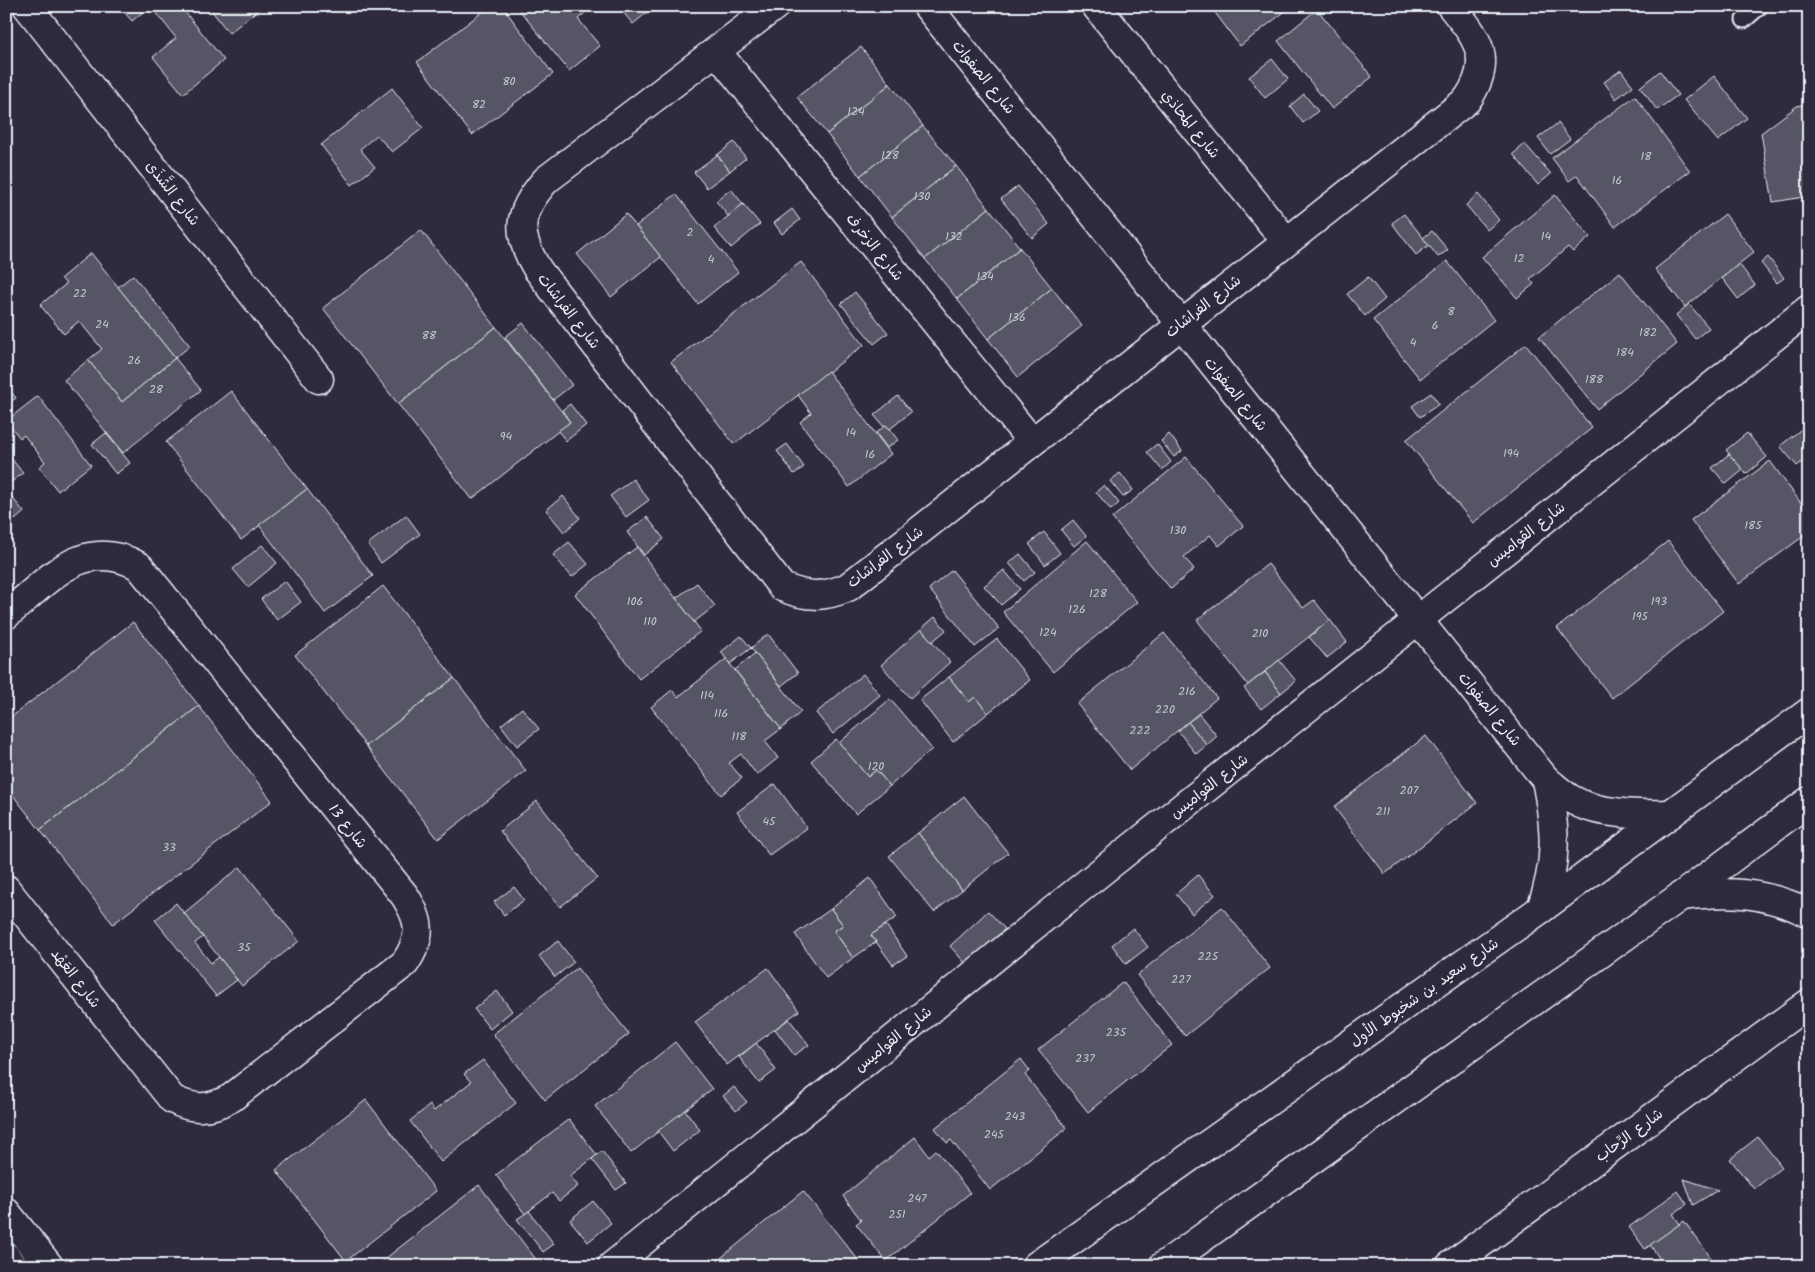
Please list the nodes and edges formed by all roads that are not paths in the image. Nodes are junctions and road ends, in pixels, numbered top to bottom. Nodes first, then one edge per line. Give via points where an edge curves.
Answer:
1 (27, 6) edge
2 (775, 6) edge
3 (927, 6) edge
4 (1096, 6) edge
5 (1452, 6) edge
6 (1760, 6) edge
7 (1744, 20) dead end
8 (717, 52) junction
9 (1286, 241) junction
10 (1809, 309) edge
11 (1181, 324) junction
12 (319, 379) dead end
13 (1032, 442) junction
14 (6, 615) edge
15 (1418, 620) junction
16 (1809, 712) edge
17 (1546, 780) junction
18 (1809, 801) edge
19 (1671, 814) junction
20 (6, 889) edge
21 (1681, 896) junction
22 (1541, 910) junction
23 (1809, 913) edge
24 (1809, 1004) edge
25 (145, 1067) joint
26 (6, 1212) edge
27 (6, 1257) edge
28 (12, 1266) edge
29 (49, 1266) edge
30 (612, 1266) edge
31 (1036, 1266) edge
32 (1163, 1266) edge
33 (1450, 1266) edge

1 - 12 street, شارع الشَّذَى
2 - 8 street, شارع الفراشات
3 - 11 street, شارع الصفوات
4 - 9 street, شارع المحاذي
5 - 9 street, شارع الفراشات via 1474,34 1480,50 1477,86 1467,100
6 - 7 lane
8 - 13 street, شارع الزخرف
8 - 13 street, شارع الفراشات via 546,180 529,199 522,224 524,249 782,587 798,594 815,596 832,594 848,587
9 - 11 street, شارع الفراشات
10 - 15 street, شارع القواميس
11 - 13 street, شارع الفراشات
11 - 15 street, شارع الصفوات
14 - 25 street, شارع 13 via 66,566 80,559 110,555 140,566 415,912 419,930 415,947 405,963 231,1098 201,1109 186,1106 172,1099
15 - 17 street, شارع الصفوات
15 - 30 street, شارع القواميس
16 - 19 street, شارع سعيد بن شخبوط الأول
17 - 19 street, شارع الصفوات via 1571,800 1595,807 1629,813
17 - 22 street, شارع الصفوات via 1555,837 1554,862
18 - 21 street
19 - 22 street, شارع سعيد بن شخبوط الأول
20 - 25 street, شارع العَهْد
21 - 23 street via 1718,892 1754,894 1789,903
21 - 32 street
22 - 31 street, شارع سعيد بن شخبوط الأول
24 - 33 street, شارع الرِّحاب
26 - 29 street
27 - 28 street

